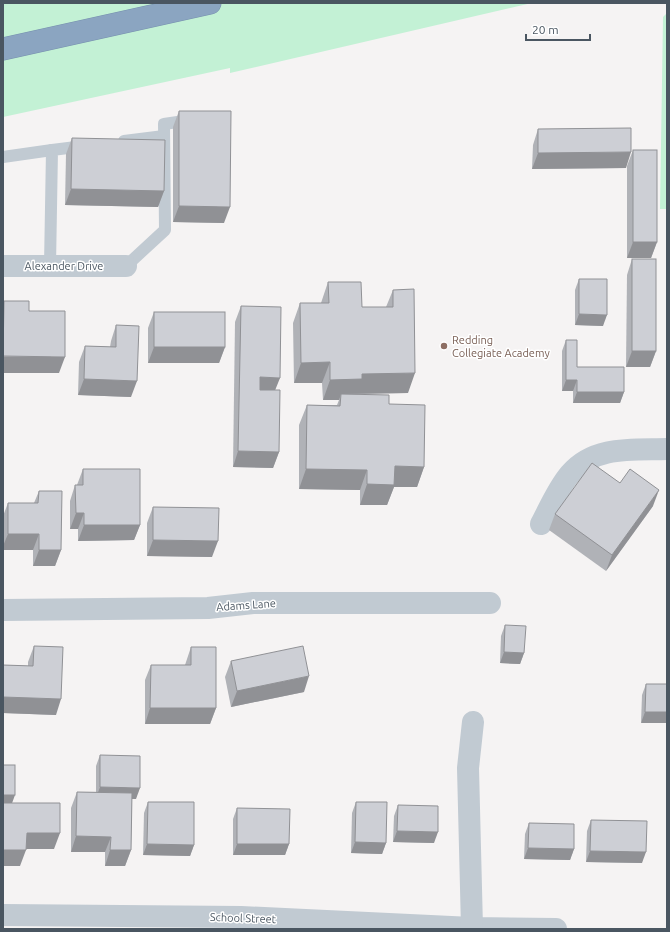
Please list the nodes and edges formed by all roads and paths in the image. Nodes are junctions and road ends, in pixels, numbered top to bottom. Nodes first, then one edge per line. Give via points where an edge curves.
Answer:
1 (210, 3) edge
2 (3, 49) edge
3 (202, 118) edge
4 (164, 136) junction
5 (112, 143) edge
6 (97, 145) edge
7 (52, 150) junction
8 (3, 157) edge
9 (3, 266) edge
10 (50, 266) junction
11 (126, 266) joint
12 (667, 449) edge
13 (541, 524) dead end
14 (490, 603) dead end
15 (3, 610) edge
16 (473, 722) dead end
17 (3, 915) edge
18 (241, 923) edge
19 (472, 928) junction
20 (556, 929) edge

1 - 2 highway
3 - 4 lane via 164,124
4 - 5 lane
4 - 11 lane via 164,230
6 - 7 lane
7 - 8 lane
7 - 10 lane
9 - 10 street, Alexander Drive
10 - 11 street, Alexander Drive
12 - 13 street via 630,450 595,455 583,462 570,473
14 - 15 street, Adams Lane via 252,603 208,608
16 - 19 street via 468,768
17 - 18 street, School Street
18 - 19 street, School Street
19 - 20 street, School Street

